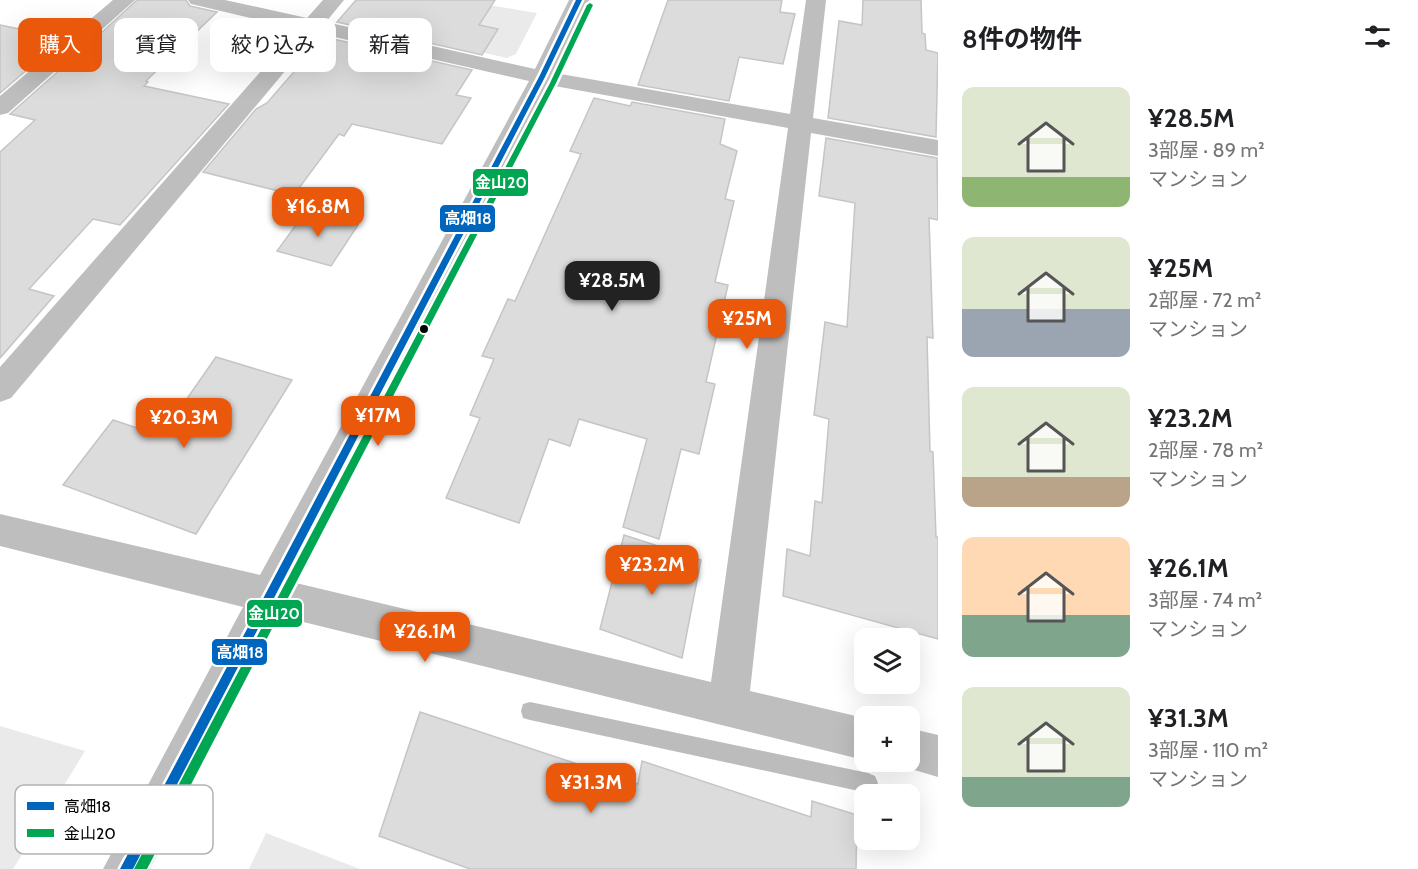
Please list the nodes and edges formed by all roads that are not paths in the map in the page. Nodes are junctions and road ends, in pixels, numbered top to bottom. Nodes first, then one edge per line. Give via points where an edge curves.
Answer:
1 (125, 0) edge
2 (198, 0) edge
3 (334, 0) edge
4 (579, 0) edge
5 (816, 0) edge
6 (277, 18) edge
7 (319, 18) edge
8 (336, 31) edge
9 (273, 72) edge
10 (542, 76) junction
11 (0, 108) edge
12 (799, 123) junction
13 (938, 148) edge
14 (0, 390) edge
15 (0, 530) edge
16 (270, 597) junction
17 (728, 706) junction
18 (854, 737) edge
19 (920, 752) edge
20 (938, 756) edge
21 (170, 785) edge
22 (134, 854) edge
23 (126, 869) edge

1 - 11 street
2 - 6 street
3 - 7 street
4 - 10 street
5 - 12 street
8 - 10 street
9 - 14 street
10 - 12 street
10 - 16 street
12 - 13 street
12 - 17 street
15 - 16 street
16 - 17 street
16 - 21 street
17 - 18 street
19 - 20 street
22 - 23 street

